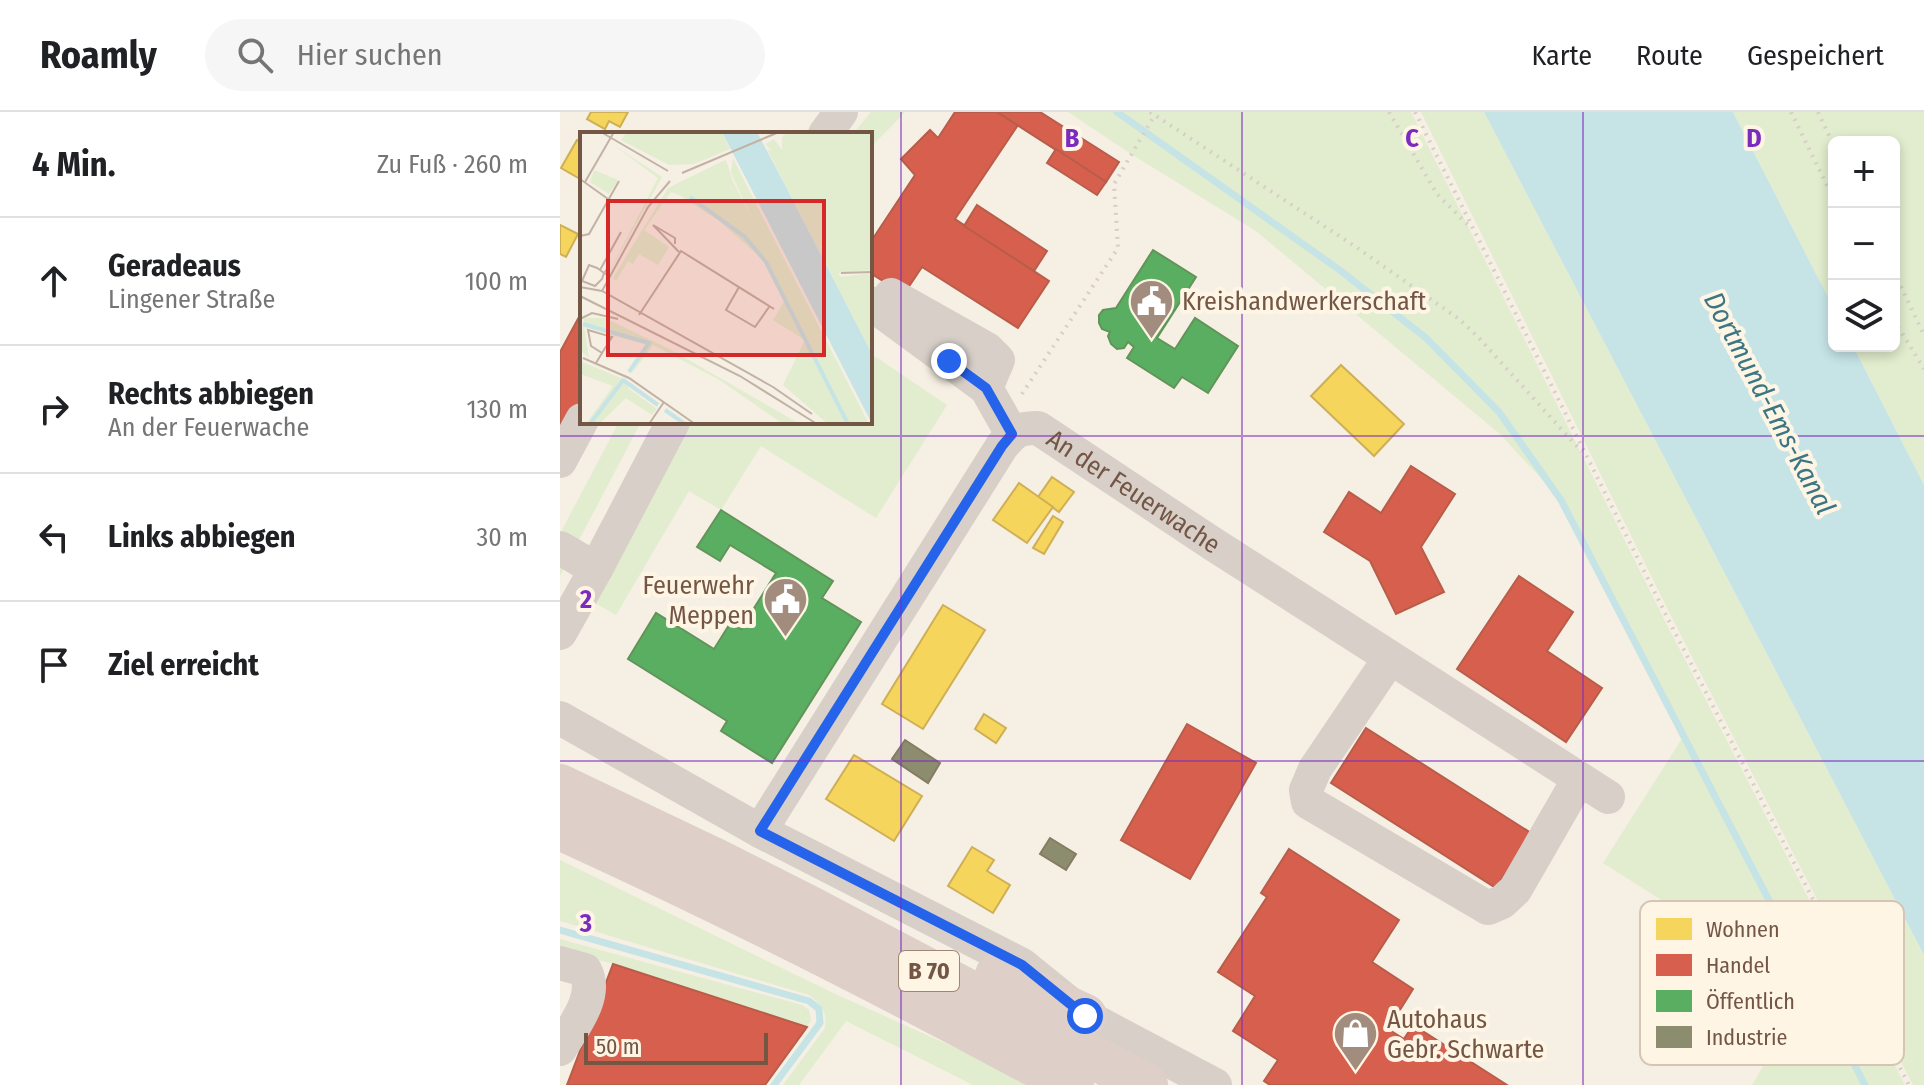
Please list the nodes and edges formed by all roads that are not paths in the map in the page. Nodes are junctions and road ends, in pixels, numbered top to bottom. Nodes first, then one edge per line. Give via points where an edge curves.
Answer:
1 (841, 112) edge
2 (826, 132) edge
3 (872, 283) edge
4 (872, 304) edge
5 (986, 388) junction
6 (580, 424) edge
7 (672, 424) edge
8 (1016, 431) junction
9 (560, 461) edge
10 (560, 548) edge
11 (579, 582) edge
12 (560, 633) edge
13 (1390, 658) junction
14 (560, 718) edge
15 (560, 786) edge
16 (560, 828) edge
17 (760, 831) junction
18 (560, 842) edge
19 (711, 858) junction
20 (628, 859) junction
21 (560, 963) edge
22 (1085, 1016) junction
23 (560, 1049) edge
24 (1072, 1085) edge
25 (1146, 1085) edge
26 (1215, 1085) edge

1 - 2 street
3 - 5 street via 987,349 998,360
4 - 5 street
5 - 8 street
6 - 9 street
7 - 11 street
8 - 13 street, An der Feuerwache via 1038,428
8 - 17 street, An der Feuerwache
10 - 11 street
11 - 12 street
13 - 13 street, An der Feuerwache via 1594,788 1515,890 1488,908 1308,802 1306,790 1315,769
14 - 17 street
15 - 19 highway, B 70
16 - 20 highway, B 70
17 - 22 street via 1022,965
18 - 20 highway
19 - 22 highway via 834,893
19 - 25 highway, B 70
20 - 24 highway, B 70
21 - 23 street via 585,970 590,980 588,997
22 - 26 street

